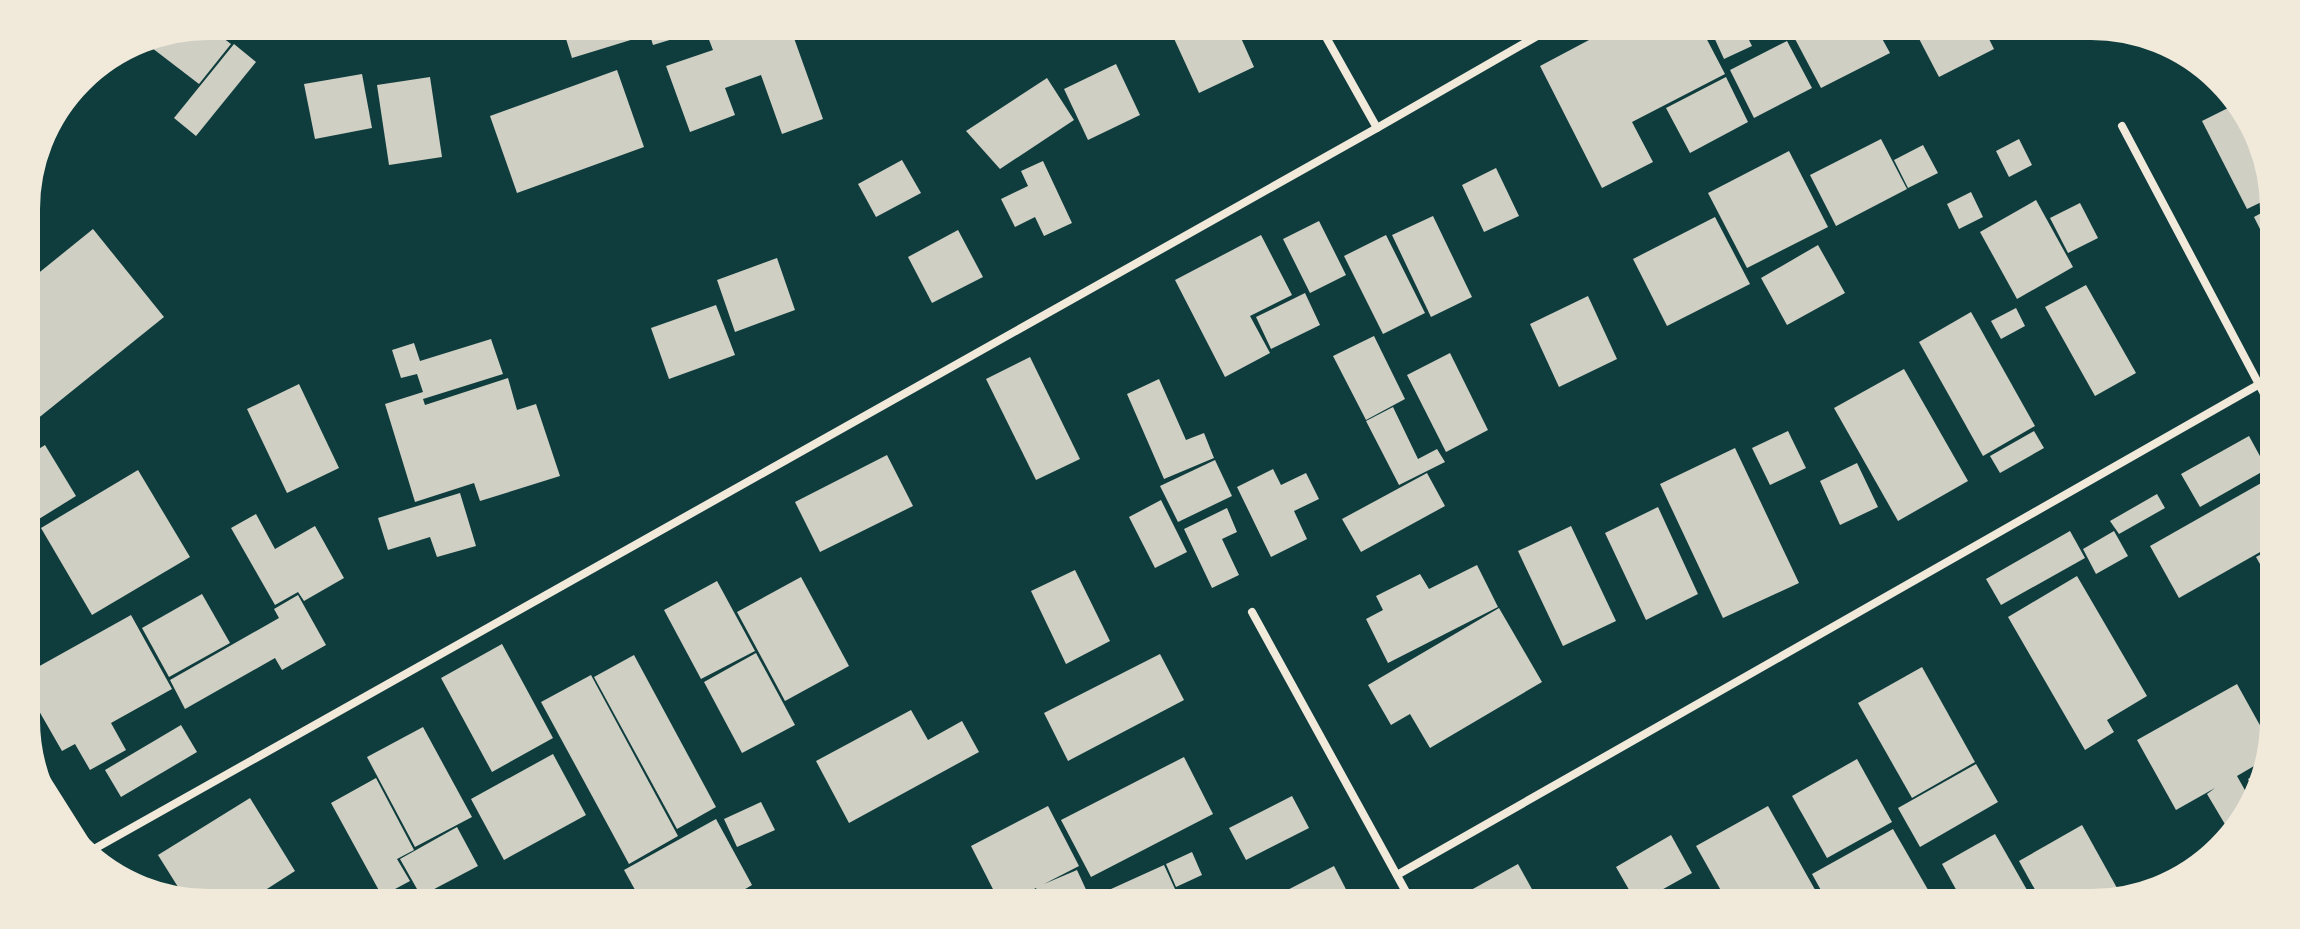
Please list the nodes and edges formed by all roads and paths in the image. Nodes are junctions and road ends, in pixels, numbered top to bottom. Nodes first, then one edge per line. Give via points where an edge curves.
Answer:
1 (1326, 38) edge
2 (1534, 38) edge
3 (2122, 126) dead end
4 (1377, 128) junction
5 (2262, 383) edge
6 (2258, 385) junction
7 (2262, 392) edge
8 (1252, 612) dead end
9 (97, 850) edge
10 (1397, 875) junction
11 (1406, 891) edge

1 - 4 street
2 - 4 street
3 - 6 street
4 - 9 street
5 - 6 street
6 - 7 street
6 - 10 street
8 - 10 street
10 - 11 street

